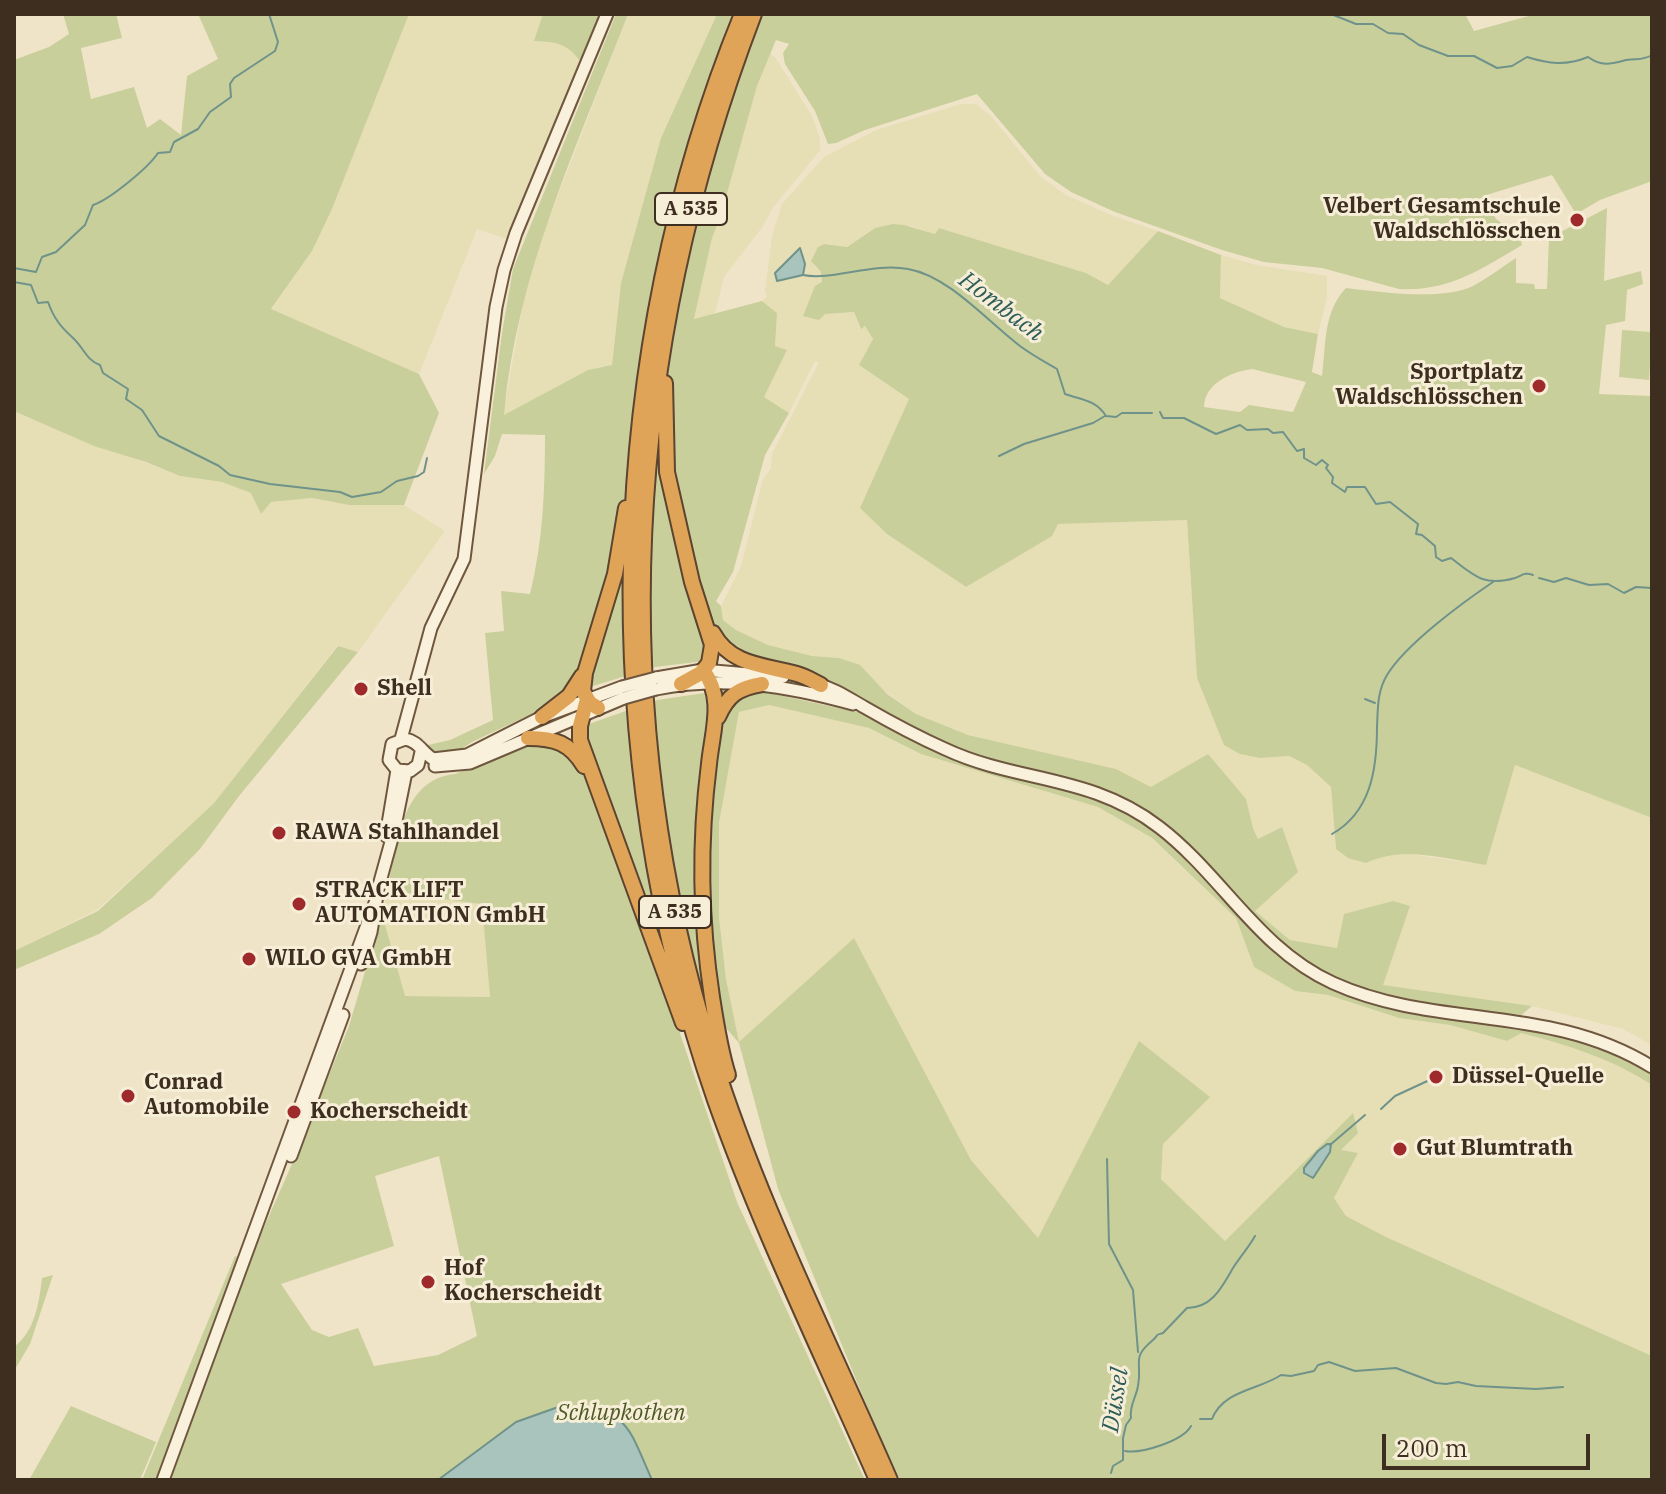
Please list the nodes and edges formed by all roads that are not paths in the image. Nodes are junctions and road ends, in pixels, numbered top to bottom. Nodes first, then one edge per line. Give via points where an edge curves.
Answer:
1 (607, 14) edge
2 (742, 14) edge
3 (754, 14) edge
4 (669, 307) junction
5 (638, 446) junction
6 (704, 615) junction
7 (585, 673) junction
8 (708, 676) junction
9 (656, 683) junction
10 (681, 684) joint
11 (762, 684) junction
12 (821, 685) junction
13 (592, 703) junction
14 (863, 707) junction
15 (582, 714) junction
16 (542, 717) junction
17 (714, 725) junction
18 (528, 738) junction
19 (407, 740) junction
20 (506, 742) junction
21 (421, 752) junction
22 (486, 752) junction
23 (418, 765) junction
24 (401, 771) junction
25 (597, 788) junction
26 (1652, 1067) edge
27 (705, 1068) junction
28 (752, 1166) junction
29 (163, 1480) edge
30 (877, 1480) edge
31 (890, 1480) edge

1 - 19 main road via 504,270 464,559 435,616 414,690
2 - 5 highway, A 535 via 673,234
3 - 4 highway, A 535 via 707,151
4 - 6 highway via 667,472
4 - 28 highway, A 535 via 647,475 642,575 646,707 676,917 710,1048
5 - 7 highway via 615,574
5 - 27 highway, A 535 via 632,648 644,796 665,919
6 - 8 highway via 712,645
6 - 12 highway via 718,642 740,661
7 - 13 highway via 583,691
7 - 16 highway via 569,696
8 - 9 main road
8 - 10 highway
8 - 11 main road
8 - 12 main road via 754,673
8 - 17 highway via 716,703
9 - 10 main road
9 - 13 main road, bridge
11 - 14 main road
11 - 17 highway via 726,699
12 - 14 main road
13 - 15 highway
13 - 16 main road
14 - 26 main road via 962,756 1081,786 1134,809 1185,848 1279,950 1334,984 1402,1005 1542,1024 1608,1044
15 - 18 main road
15 - 25 highway via 580,740
16 - 20 main road
17 - 28 highway via 703,818 704,943 726,1071
18 - 20 main road
18 - 25 highway via 566,744
19 - 21 main road
19 - 24 main road via 392,744 389,753 391,764
20 - 22 main road
21 - 22 main road via 433,759 451,759
21 - 23 main road
22 - 23 main road via 451,767
23 - 24 main road
24 - 29 main road via 371,932 303,1125
25 - 27 highway via 691,1045
27 - 30 highway, A 535 via 765,1229
28 - 31 highway, A 535

